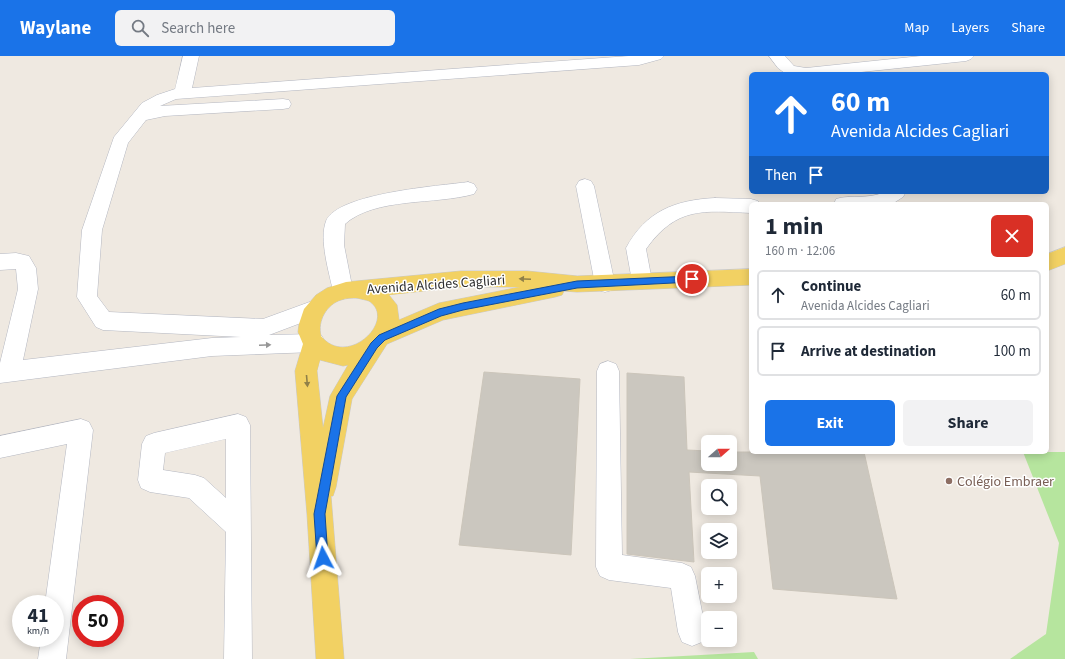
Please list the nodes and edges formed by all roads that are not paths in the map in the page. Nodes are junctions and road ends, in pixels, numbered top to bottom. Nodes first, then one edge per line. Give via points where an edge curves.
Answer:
1 (191, 56) edge
2 (656, 56) edge
3 (777, 56) edge
4 (966, 56) edge
5 (794, 72) edge
6 (815, 72) edge
7 (182, 94) junction
8 (283, 104) dead end
9 (141, 115) junction
10 (585, 186) dead end
11 (468, 189) dead end
12 (893, 194) edge
13 (879, 202) edge
14 (749, 206) edge
15 (1065, 255) edge
16 (0, 262) edge
17 (1049, 262) edge
18 (749, 277) edge
19 (642, 282) junction
20 (577, 284) junction
21 (605, 284) junction
22 (343, 291) junction
23 (315, 309) junction
24 (265, 328) junction
25 (378, 341) junction
26 (314, 343) junction
27 (212, 347) junction
28 (608, 371) dead end
29 (5, 373) edge
30 (0, 448) edge
31 (320, 514) junction
32 (239, 526) junction
33 (60, 595) edge
34 (692, 632) dead end
35 (54, 647) edge
36 (52, 659) edge
37 (238, 659) edge
38 (330, 659) edge

1 - 7 lane
2 - 7 lane via 639,60
3 - 5 lane via 786,69
4 - 6 lane
7 - 9 lane via 166,97 150,106
8 - 9 lane via 165,111
9 - 24 lane via 120,141 92,230 86,297 103,321
10 - 21 lane
11 - 22 lane via 370,203 348,211 336,221 334,237
12 - 13 lane
14 - 19 lane via 684,207 662,219 644,236 636,248
15 - 17 main road
16 - 29 lane via 22,262 26,268 28,289
18 - 19 main road, Avenida Alcides Cagliari
19 - 21 main road, Avenida Alcides Cagliari
20 - 21 main road, Avenida Alcides Cagliari
20 -> 22 main road, Avenida Alcides Cagliari via 527,279 461,279
20 - 25 main road, Avenida Alcides Cagliari via 439,312
22 - 23 main road via 332,295
22 - 25 main road via 366,291 383,301 388,309 389,319 387,328
23 - 24 lane
23 - 26 main road via 308,326
24 - 27 lane
25 - 26 main road, Avenida Alcides Cagliari via 364,351 341,356 320,350
25 - 31 main road via 341,396
27 -> 26 lane
26 -> 31 main road via 306,371
27 - 29 lane
28 - 34 lane via 609,567 682,576
30 - 33 lane via 81,430
31 - 38 main road
32 - 32 lane via 238,425 154,444 150,480 195,487
32 - 37 lane
35 - 36 lane

